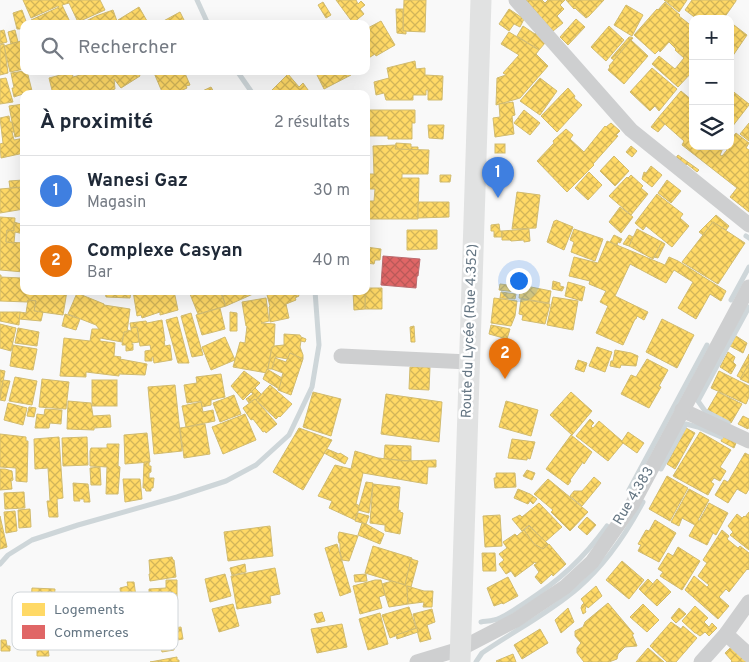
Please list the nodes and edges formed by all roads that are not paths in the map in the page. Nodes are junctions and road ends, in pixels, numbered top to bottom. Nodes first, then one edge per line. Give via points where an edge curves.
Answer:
1 (481, 0) edge
2 (516, 0) edge
3 (749, 225) edge
4 (749, 287) edge
5 (341, 356) dead end
6 (469, 362) junction
7 (682, 410) junction
8 (749, 441) edge
9 (749, 602) edge
10 (726, 634) junction
11 (749, 655) edge
12 (460, 656) edge
13 (417, 662) edge
14 (701, 662) edge

1 - 6 main road, Route du Lycée (Rue 4.352)
2 - 3 street via 631,130
4 - 7 street, Rue 4.383
5 - 6 street
6 - 12 main road, Route du Lycée (Rue 4.352)
7 - 8 street
7 - 12 street, Rue 4.383 via 632,505 592,562 565,587
9 - 10 street
10 - 11 street
10 - 14 street
12 - 13 street, Rue 4.383

